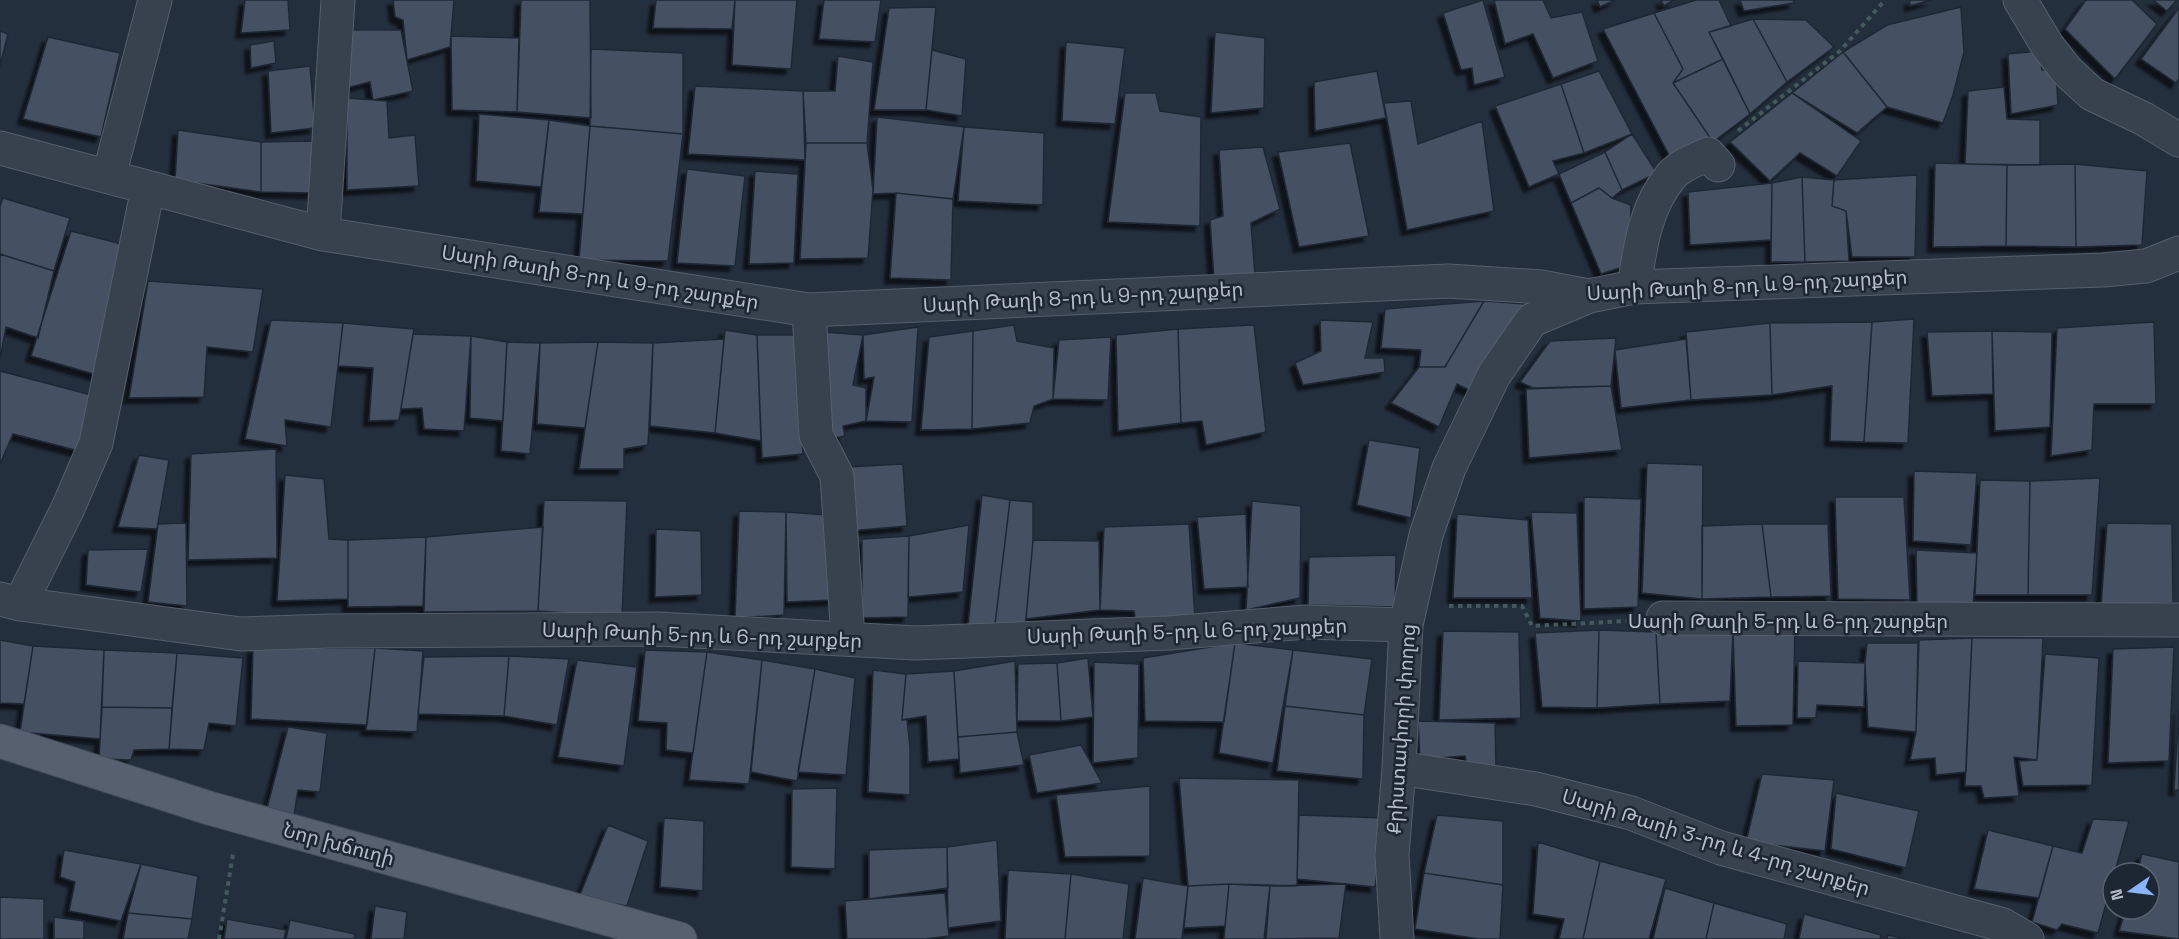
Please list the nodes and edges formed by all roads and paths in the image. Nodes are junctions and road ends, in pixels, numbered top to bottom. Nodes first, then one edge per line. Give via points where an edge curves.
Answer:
1 (155, 0) edge
2 (338, 0) edge
3 (1885, 0) edge
4 (2020, 0) edge
5 (2179, 140) edge
6 (0, 148) edge
7 (1713, 160) joint
8 (109, 176) junction
9 (148, 188) junction
10 (323, 234) junction
11 (2179, 253) edge
12 (1634, 287) junction
13 (1589, 296) junction
14 (809, 310) junction
15 (10, 602) edge
16 (1408, 615) junction
17 (1663, 618) joint
18 (2179, 620) edge
19 (848, 638) junction
20 (0, 741) edge
21 (1400, 768) junction
22 (239, 816) junction
23 (219, 939) edge
24 (680, 939) edge
25 (1397, 939) edge
26 (2027, 939) edge

1 - 8 street
2 - 10 street
3 - 7 path via 1840,51
4 - 5 street via 2046,45 2092,94
6 - 8 street, Սարի Թաղի 8-րդ և 9-րդ շարքեր
7 - 12 street via 1688,164 1672,175 1650,211 1640,242
8 - 9 street, Սարի Թաղի 8-րդ և 9-րդ շարքեր
9 - 10 street, Սարի Թաղի 8-րդ և 9-րդ շարքեր
9 - 15 street via 96,442 69,508
10 - 14 street, Սարի Թաղի 8-րդ և 9-րդ շարքեր
11 - 12 street, Սարի Թաղի 8-րդ և 9-րդ շարքեր via 2146,266 2103,270
12 - 13 street, Սարի Թաղի 8-րդ և 9-րդ շարքեր
13 - 14 street, Սարի Թաղի 8-րդ և 9-րդ շարքեր via 1541,286 1448,281
13 - 16 street, Քրիստափորի փողոց via 1532,320 1494,375 1449,468 1426,535
14 - 19 street via 816,435 837,476
15 - 19 street, Սարի Թաղի 5-րդ և 6-րդ շարքեր via 241,634 658,630
16 - 17 path, Սարի Թաղի 5-րդ և 6-րդ շարքեր via 1522,606 1532,626
16 - 19 street, Սարի Թաղի 5-րդ և 6-րդ շարքեր via 1168,633 916,643
16 - 21 street, Քրիստափորի փողոց
17 - 18 street, Սարի Թաղի 5-րդ և 6-րդ շարքեր
20 - 22 main road, Նոր խճուղի
21 - 25 street, Քրիստափորի փողոց via 1392,855
21 - 26 street, Սարի Թաղի 3-րդ և 4-րդ շարքեր via 1536,789 1631,813 1721,848 2003,925
22 - 23 path
22 - 24 main road, Նոր խճուղի

